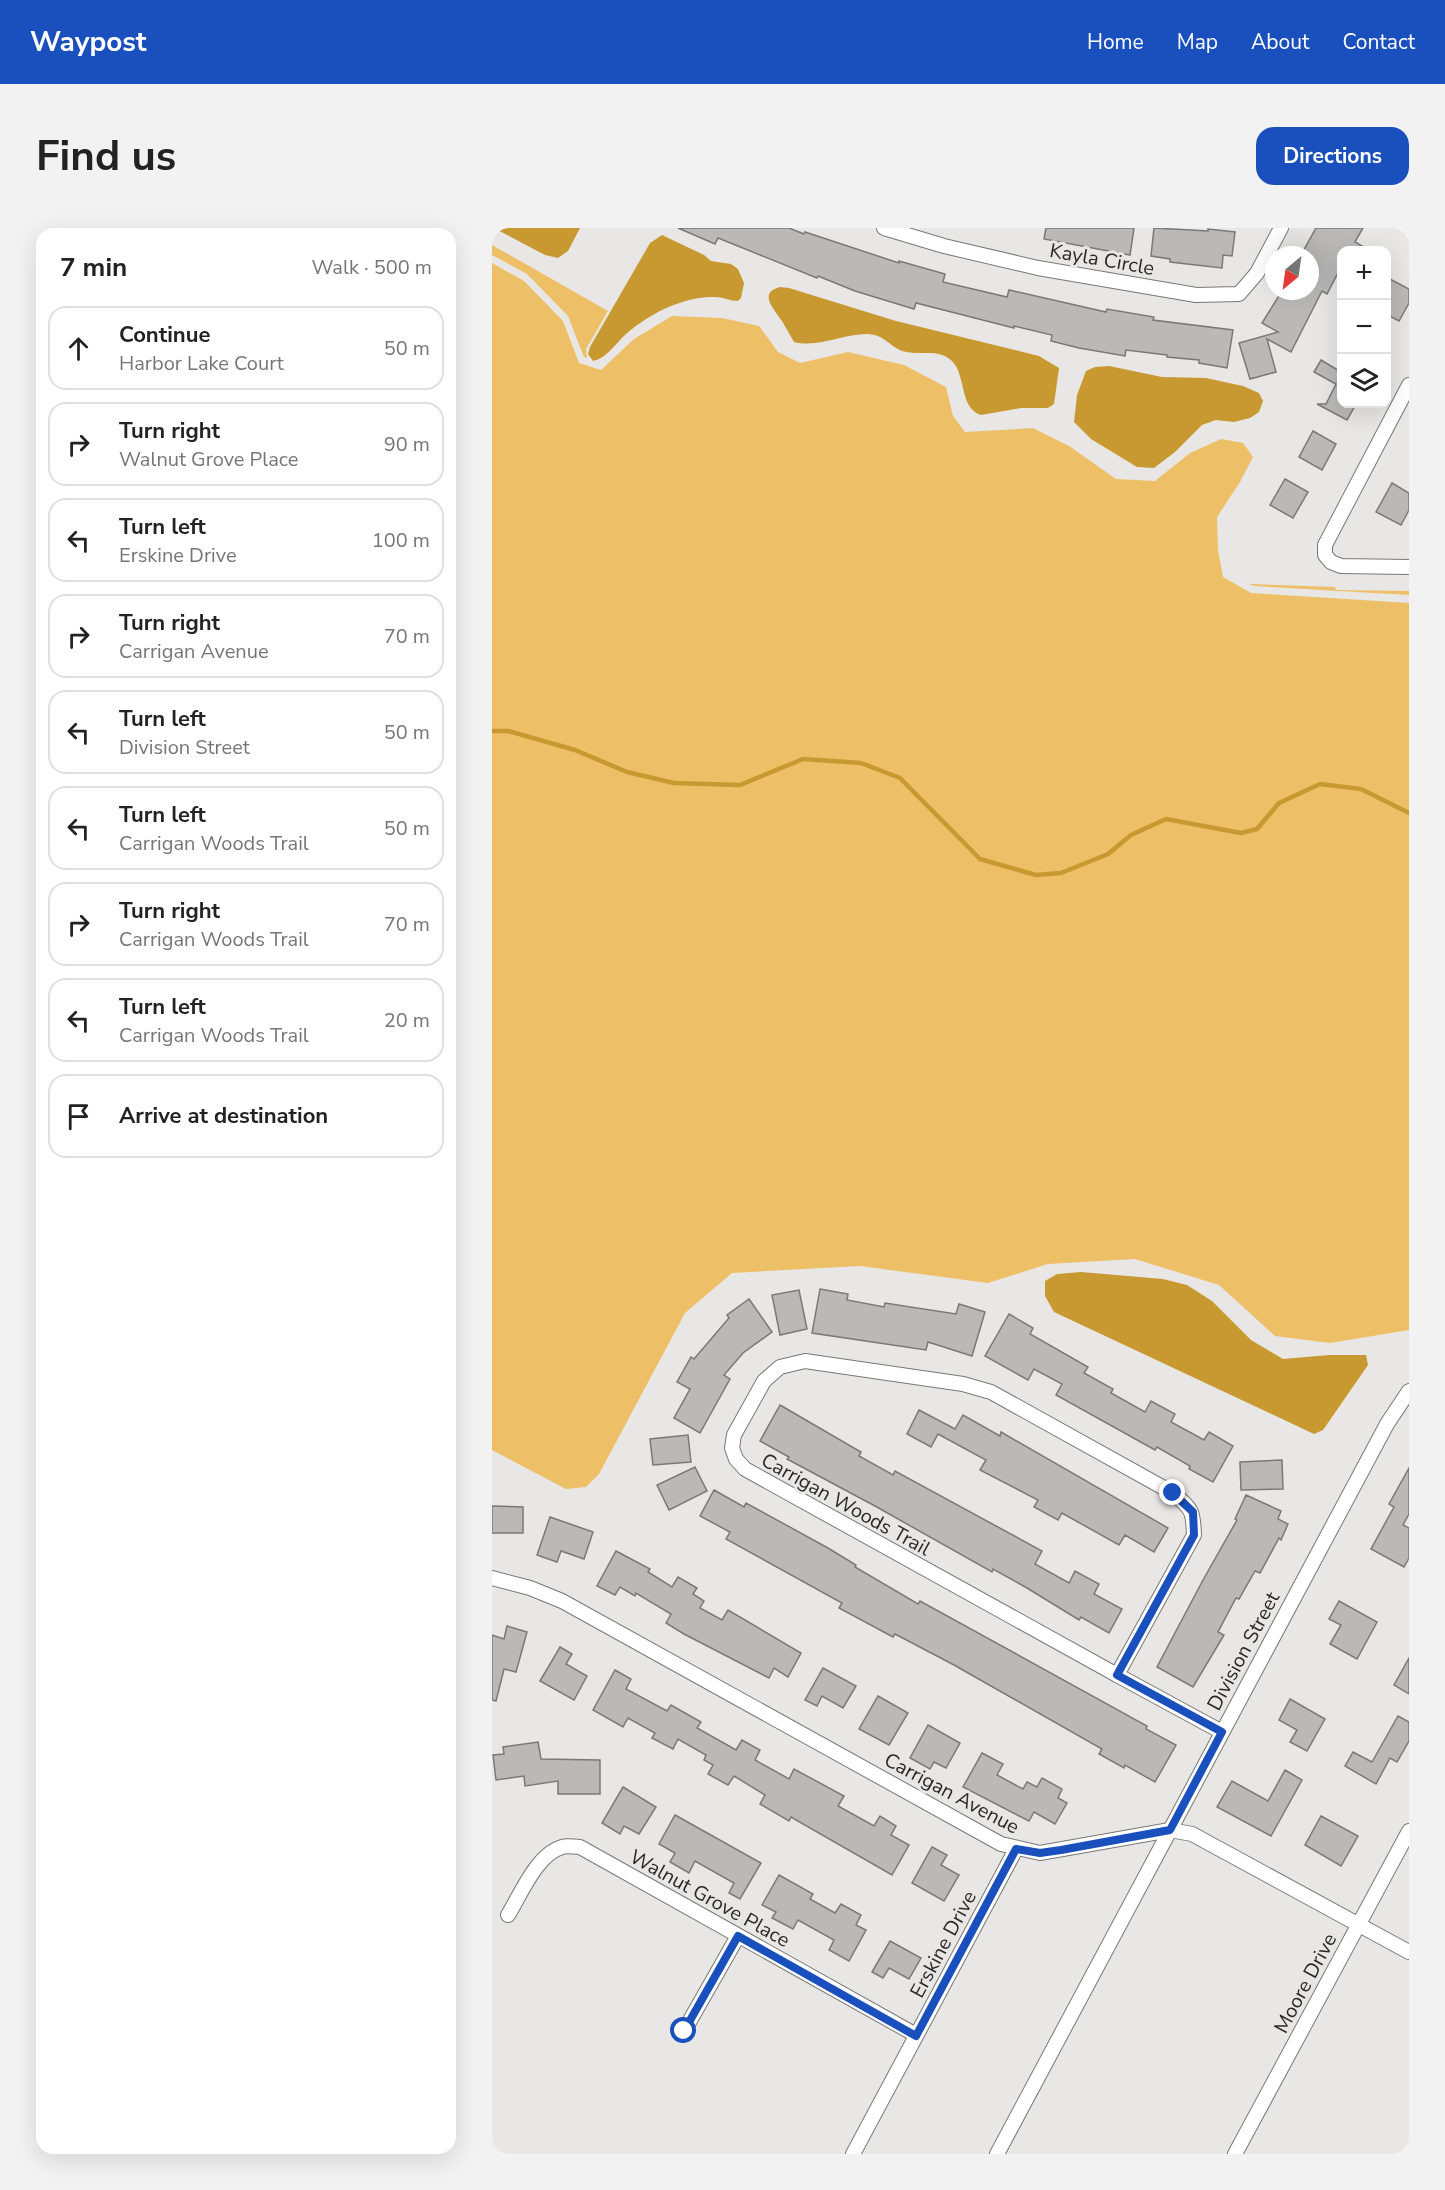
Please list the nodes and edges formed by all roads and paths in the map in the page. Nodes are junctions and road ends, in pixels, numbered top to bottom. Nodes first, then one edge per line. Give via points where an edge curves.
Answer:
1 (884, 228) edge
2 (1281, 228) edge
3 (1409, 385) edge
4 (1409, 567) edge
5 (1409, 1391) edge
6 (492, 1578) edge
7 (1117, 1675) junction
8 (1222, 1732) junction
9 (1170, 1830) junction
10 (1409, 1831) edge
11 (1016, 1849) junction
12 (508, 1915) dead end
13 (1359, 1925) junction
14 (738, 1936) junction
15 (1409, 1952) edge
16 (684, 2031) dead end
17 (916, 2036) junction
18 (854, 2154) edge
19 (997, 2154) edge
20 (1235, 2154) edge

1 - 2 street, Kayla Circle via 1038,268 1196,295 1239,294 1257,273
3 - 4 street via 1325,545 1325,555 1341,566
5 - 8 street, Division Street via 1387,1424
6 - 11 street, Carrigan Avenue via 562,1601 980,1834
7 - 7 street, Carrigan Woods Trail via 745,1469 732,1448 734,1435 764,1381 780,1367 805,1361 963,1384 991,1392 1173,1493 1193,1512 1194,1535
7 - 8 street, Carrigan Woods Trail
8 - 9 street, Division Street
9 - 11 street, Carrigan Avenue via 1040,1853
9 - 13 street, Carrigan Avenue via 1192,1834
9 - 19 street, Division Street
10 - 13 street, Moore Drive
11 - 17 street, Erskine Drive
12 - 14 street, Walnut Grove Place via 541,1860 564,1846 580,1847
13 - 15 street, Carrigan Avenue
13 - 20 street, Moore Drive
14 - 16 street
14 - 17 street, Walnut Grove Place
17 - 18 street, Erskine Drive

